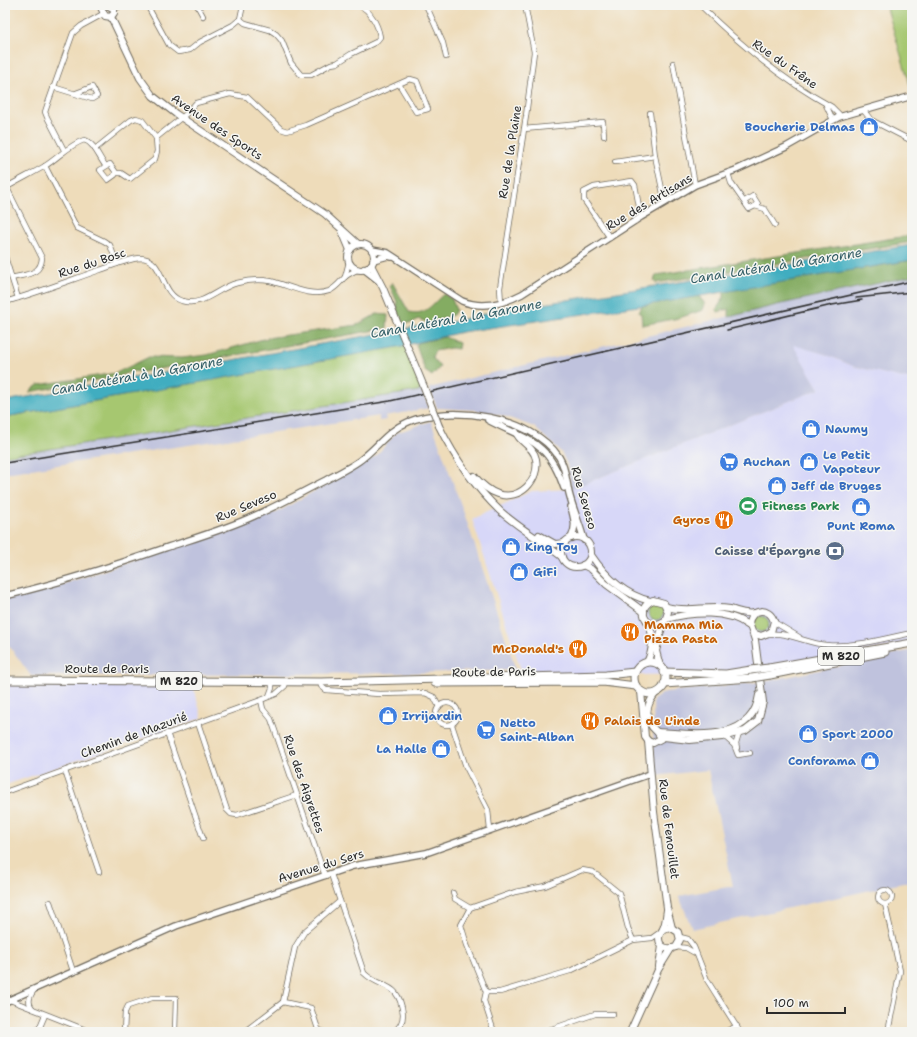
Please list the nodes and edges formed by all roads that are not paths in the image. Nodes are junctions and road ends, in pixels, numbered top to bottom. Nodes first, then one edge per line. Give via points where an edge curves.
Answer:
1 (122, 5) edge
2 (147, 5) edge
3 (198, 5) edge
4 (243, 5) edge
5 (358, 5) edge
6 (426, 5) edge
7 (525, 5) edge
8 (700, 5) edge
9 (104, 8) edge
10 (114, 9) junction
11 (202, 16) dead end
12 (111, 17) junction
13 (240, 19) junction
14 (446, 58) dead end
15 (673, 64) dead end
16 (399, 84) junction
17 (53, 86) junction
18 (76, 93) dead end
19 (912, 96) edge
20 (825, 104) junction
21 (864, 111) junction
22 (650, 113) dead end
23 (182, 118) junction
24 (836, 118) junction
25 (524, 129) junction
26 (604, 136) dead end
27 (156, 138) junction
28 (912, 141) edge
29 (95, 149) junction
30 (64, 150) junction
31 (656, 156) junction
32 (616, 162) dead end
33 (45, 166) junction
34 (105, 166) junction
35 (115, 173) junction
36 (728, 173) junction
37 (6, 185) edge
38 (695, 185) junction
39 (744, 201) junction
40 (665, 203) junction
41 (755, 206) junction
42 (642, 217) junction
43 (775, 225) dead end
44 (342, 229) junction
45 (610, 238) junction
46 (358, 244) junction
47 (350, 250) junction
48 (372, 250) junction
49 (5, 257) edge
50 (395, 258) junction
51 (349, 262) junction
52 (372, 262) junction
53 (117, 264) junction
54 (361, 269) junction
55 (345, 277) junction
56 (12, 278) junction
57 (378, 280) junction
58 (18, 298) junction
59 (5, 302) edge
60 (501, 303) junction
61 (480, 417) junction
62 (516, 432) junction
63 (457, 460) junction
64 (486, 496) junction
65 (571, 538) junction
66 (584, 540) junction
67 (564, 543) junction
68 (590, 555) junction
69 (562, 557) junction
70 (583, 565) junction
71 (5, 596) edge
72 (650, 601) junction
73 (667, 608) junction
74 (644, 612) junction
75 (754, 613) junction
76 (665, 621) junction
77 (648, 622) junction
78 (774, 622) junction
79 (749, 626) junction
80 (753, 633) junction
81 (912, 633) edge
82 (767, 635) junction
83 (809, 642) junction
84 (912, 642) edge
85 (912, 647) edge
86 (757, 653) junction
87 (647, 662) junction
88 (662, 669) junction
89 (635, 672) junction
90 (769, 672) junction
91 (751, 674) junction
92 (5, 680) edge
93 (272, 681) junction
94 (286, 681) junction
95 (353, 681) junction
96 (664, 684) junction
97 (322, 685) junction
98 (638, 688) junction
99 (760, 688) junction
100 (656, 693) junction
101 (269, 696) junction
102 (261, 700) junction
103 (439, 707) junction
104 (198, 723) junction
105 (452, 725) junction
106 (167, 733) junction
107 (739, 733) junction
108 (724, 736) junction
109 (654, 737) junction
110 (737, 752) junction
111 (750, 753) dead end
112 (65, 772) junction
113 (650, 774) junction
114 (5, 792) edge
115 (297, 795) junction
116 (490, 830) junction
117 (203, 838) dead end
118 (99, 872) dead end
119 (331, 874) junction
120 (325, 876) junction
121 (453, 894) dead end
122 (340, 901) junction
123 (50, 902) dead end
124 (885, 904) dead end
125 (470, 908) junction
126 (667, 908) junction
127 (672, 928) junction
128 (661, 932) junction
129 (683, 937) junction
130 (652, 938) junction
131 (633, 940) junction
132 (661, 944) junction
133 (673, 948) junction
134 (695, 953) junction
135 (658, 970) junction
136 (73, 971) junction
137 (40, 986) junction
138 (486, 992) junction
139 (7, 1001) edge
140 (283, 1002) junction
141 (34, 1010) junction
142 (613, 1014) dead end
143 (45, 1015) junction
144 (737, 1026) junction
145 (400, 1030) edge
146 (31, 1032) edge
147 (91, 1032) edge
148 (124, 1032) edge
149 (175, 1032) edge
150 (244, 1032) edge
151 (323, 1032) edge
152 (393, 1032) edge
153 (494, 1032) edge
154 (543, 1032) edge
155 (630, 1032) edge
156 (725, 1032) edge
157 (740, 1032) edge
158 (888, 1032) edge

1 - 10 street
2 - 13 street via 169,45 178,52 190,50
3 - 11 street
4 - 13 street
5 - 13 street via 371,16 380,37 376,42 311,75 301,75 297,72 276,34
6 - 14 street via 443,43
7 - 25 street, Rue de la Plaine via 534,52
8 - 20 street, Rue du Frêne via 763,63
9 - 10 main road
9 - 12 main road via 106,17
9 - 17 street via 72,33
10 - 12 main road
12 - 23 main road, Avenue des Sports via 140,78 153,96
15 - 38 street
16 - 16 street via 410,79 417,81 428,109 416,112
16 - 23 street via 306,125 286,131 247,97 234,94 196,103
17 - 18 street
17 - 30 street via 45,112
19 - 21 street
20 - 24 street, Rue du Frêne
20 - 24 street, Rue du Frêne via 836,111
21 - 24 street
21 - 28 street via 871,120
22 - 31 street
23 - 27 street
23 - 44 main road, Avenue des Sports via 325,214
24 - 36 street, Rue des Artisans via 786,147
25 - 26 street via 603,122
25 - 60 street, Rue de la Plaine via 500,288
27 - 29 street via 142,120 136,118
27 - 35 street via 155,159 130,179 121,173
29 - 30 street via 84,140
29 - 34 street
30 - 33 street
31 - 32 street
31 - 40 street
33 - 37 street
33 - 53 street via 76,228 110,245
34 - 35 street via 110,164
34 - 35 street via 100,170 108,180
36 - 38 street, Rue des Artisans
36 - 39 street via 731,183
37 - 56 street via 42,258 42,264 36,272
38 - 40 street, Rue des Artisans
39 - 41 street via 749,209
39 - 41 street via 753,196 758,204
40 - 42 street, Rue des Artisans
41 - 43 street via 765,209
42 - 45 street, Rue des Artisans
42 - 45 street via 635,185 632,182 594,187 584,192 584,200
44 - 46 main road, Avenue des Sports
44 - 47 main road, Avenue des Sports
45 - 60 street, Rue des Artisans via 522,294
46 - 47 main road
46 - 48 main road via 366,244
47 - 51 main road
48 - 50 street, Rue des Artisans via 388,253
48 - 52 main road
49 - 56 street
50 - 52 street via 388,256
50 - 60 street, Rue des Artisans via 473,306
51 - 54 main road
51 - 55 street
52 - 54 main road
52 - 57 main road
53 - 55 street, Rue du Bosc via 140,258 152,261 168,292 180,300 189,302 200,302 236,283 253,280 270,281 308,292 323,292 331,290
53 - 58 street, Rue du Bosc
54 - 55 street, Rue du Bosc
54 - 57 main road
56 - 58 street
57 - 63 main road, bridge via 439,426
58 - 59 street, Rue du Bosc
61 - 62 street, Rue Seveso
61 - 66 street, Rue Seveso via 523,429 542,440 554,452 565,469 570,496
61 - 71 street, Rue Seveso via 451,413 408,422 391,432 374,450 357,462 247,519 149,553
62 - 63 main road via 517,437 533,451 536,464 533,479 517,494 503,496 492,492
62 - 65 street, Rue Seveso via 543,449 557,468 575,523
63 - 64 main road
64 - 67 main road via 543,538 555,544
64 - 69 main road via 501,511
65 - 66 main road
65 - 67 main road
66 - 68 main road via 590,546
67 - 69 main road
68 - 70 main road
68 - 72 main road via 612,581 640,598
69 - 70 main road via 570,566
70 - 74 main road
72 - 73 main road via 662,601
72 - 74 main road
73 - 75 main road via 723,608 747,614
73 - 76 main road
74 - 77 main road
75 - 78 main road via 767,612
75 - 79 main road via 749,620
76 - 77 main road via 655,625
76 - 79 main road via 676,617 722,614 734,617
76 - 88 main road via 656,651
77 - 87 main road via 652,648
78 - 82 main road via 774,627
78 - 83 street
79 - 80 main road
80 - 82 main road via 758,636
80 - 86 main road
81 - 83 street via 839,646
82 - 83 street via 780,634
82 - 86 main road
84 - 90 main road, M 820
85 - 90 main road, M 820
86 - 99 main road
87 - 88 main road via 654,663
87 - 89 main road
88 - 91 main road, M 820 via 714,674
88 - 96 main road
89 - 95 main road, Route de Paris / M 820 via 606,675
89 - 98 main road via 634,680
90 - 91 main road, M 820, bridge
91 - 96 main road, M 820
92 - 93 main road, Route de Paris / M 820
93 - 94 main road, Route de Paris / M 820
93 - 101 street
94 - 97 main road, Route de Paris / M 820
94 - 101 street, Chemin de Mazurié via 284,688
95 - 97 main road, Route de Paris / M 820
95 - 98 main road, Route de Paris / M 820 via 402,684 603,682
96 - 100 main road
97 - 103 street via 379,694 425,693 434,697
98 - 100 main road via 649,694
98 - 109 main road via 646,733
99 - 107 main road via 763,702 758,721
99 - 109 main road via 756,710 740,726 719,732
100 - 109 main road via 650,702 648,712
101 - 102 street, Chemin de Mazurié
102 - 104 street, Chemin de Mazurié
102 - 115 street, Rue des Aigrettes
103 - 105 street via 436,715 439,722 445,726
103 - 105 street via 448,703 457,708 458,720
104 - 106 street, Chemin de Mazurié
104 - 115 street via 227,810 232,814 237,815
105 - 116 street via 466,766 488,810
106 - 112 street, Chemin de Mazurié
106 - 117 street
107 - 108 main road
107 - 110 street
108 - 109 main road via 700,740
108 - 110 street
109 - 113 main road, Rue de Fenouillet via 649,752
110 - 111 street via 738,755
112 - 114 street, Chemin de Mazurié
112 - 118 street
113 - 116 street, Avenue du Sers
113 - 126 main road, Rue de Fenouillet
115 - 120 street, Rue des Aigrettes
116 - 119 street, Avenue du Sers via 426,852 353,866
119 - 120 street, Avenue du Sers
119 - 122 street
120 - 136 street, Avenue du Sers via 176,926
121 - 125 street via 455,899
122 - 140 street via 305,931 295,947
122 - 145 street via 364,973 390,987 398,997 403,1018
123 - 136 street
124 - 158 street via 900,971
125 - 131 street via 515,892 545,886 582,870 594,872 619,893
125 - 138 street via 461,925
126 - 127 main road, Rue de Fenouillet
126 - 128 main road, Rue de Fenouillet
127 - 128 main road
127 - 129 main road, Rue de Fenouillet
128 - 130 street
128 - 132 main road, Rue de Fenouillet
129 - 133 main road, Rue de Fenouillet
129 - 134 street via 694,947
130 - 131 street
130 - 132 street
131 - 138 street via 570,970 500,992
132 - 133 main road
132 - 135 main road, Rue de Fenouillet
133 - 134 street via 686,948
133 - 135 main road, Rue de Fenouillet
134 - 144 street via 706,980
135 - 155 main road, Rue de Fenouillet
136 - 137 street, Avenue du Sers
137 - 139 street, Avenue du Sers
137 - 141 street via 34,990 30,998 30,1005
138 - 153 street via 484,1001
139 - 141 street
140 - 150 street
140 - 151 street via 311,1008 318,1029
141 - 143 street
142 - 154 street via 595,1014
143 - 146 street via 39,1029
143 - 147 street
144 - 156 street
144 - 157 street
145 - 152 street
148 - 149 street via 125,1012 128,1006 152,998 176,998

